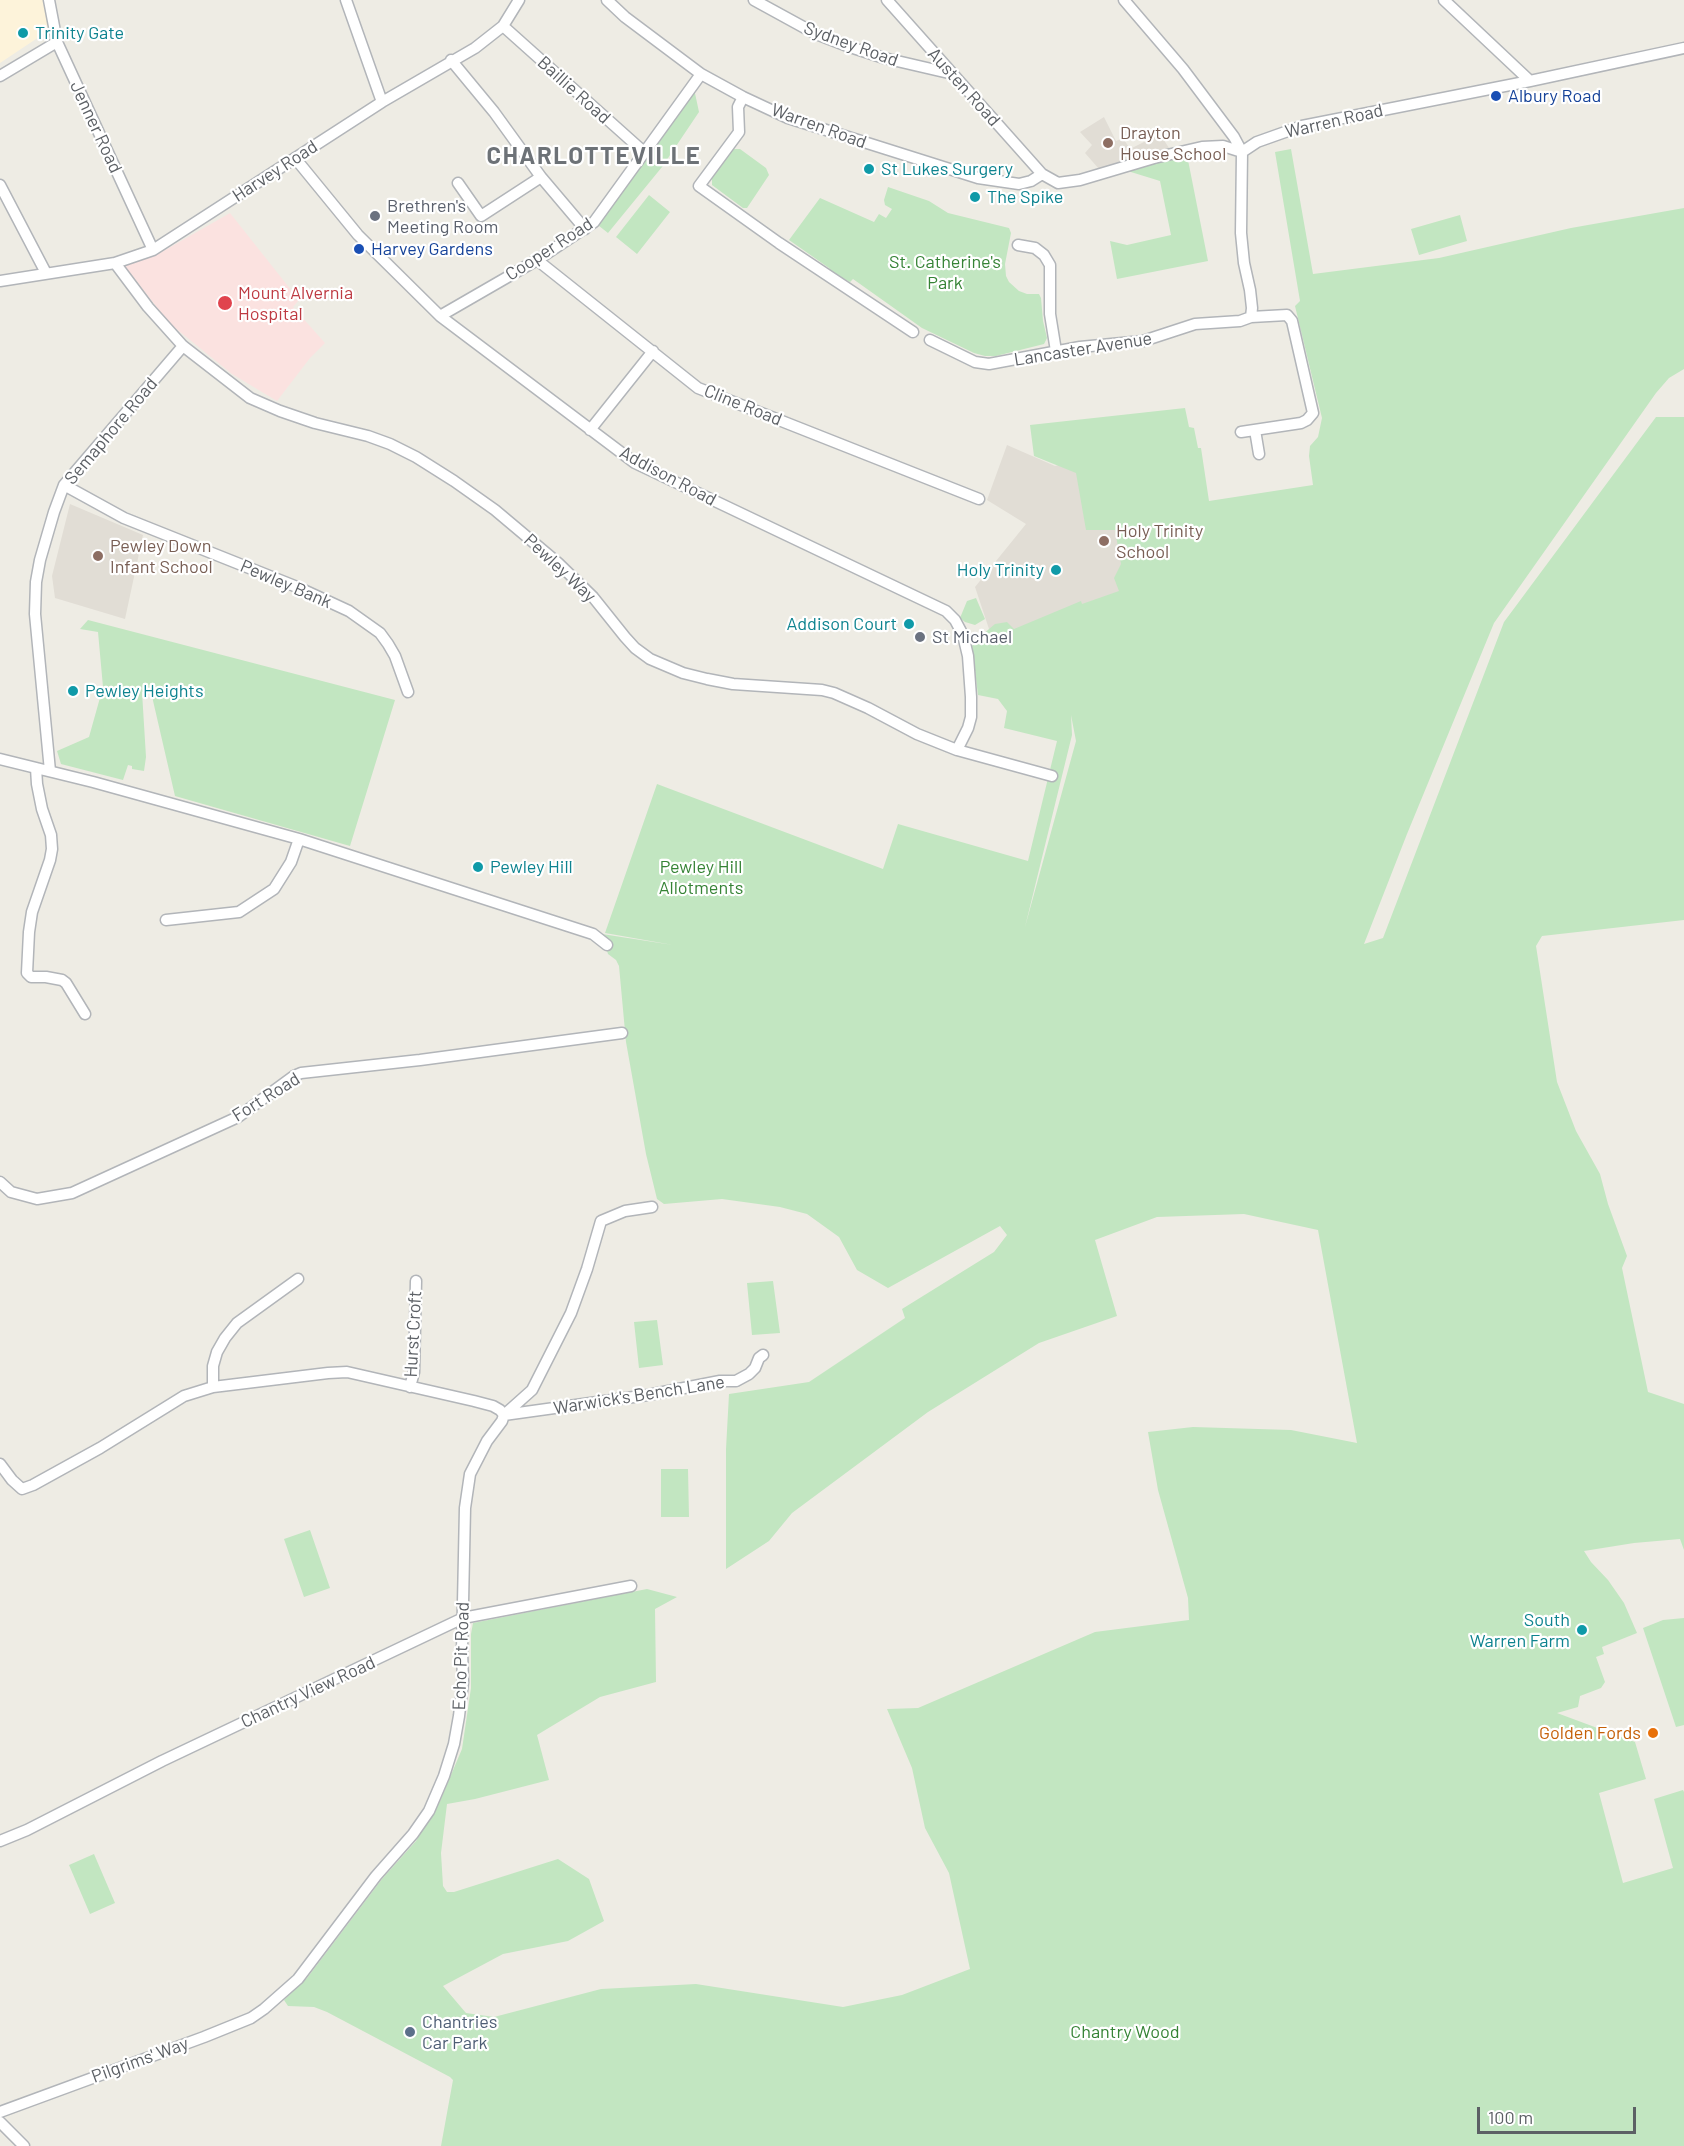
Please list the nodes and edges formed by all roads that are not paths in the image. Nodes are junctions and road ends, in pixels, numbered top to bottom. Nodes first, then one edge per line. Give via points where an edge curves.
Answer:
1 (49, 0) edge
2 (346, 0) edge
3 (519, 0) edge
4 (607, 0) edge
5 (754, 0) edge
6 (887, 0) edge
7 (1124, 0) edge
8 (1444, 0) edge
9 (503, 26) junction
10 (57, 42) junction
11 (1684, 48) edge
12 (451, 60) junction
13 (701, 74) junction
14 (953, 74) junction
15 (0, 76) edge
16 (1530, 81) junction
17 (743, 97) junction
18 (382, 102) junction
19 (1242, 152) junction
20 (645, 153) junction
21 (295, 158) junction
22 (1042, 174) junction
23 (541, 177) junction
24 (458, 183) dead end
25 (0, 185) edge
26 (585, 229) junction
27 (1018, 245) dead end
28 (153, 250) junction
29 (537, 260) junction
30 (115, 263) junction
31 (45, 273) junction
32 (0, 281) edge
33 (440, 316) junction
34 (1251, 317) junction
35 (913, 332) dead end
36 (930, 340) dead end
37 (183, 346) junction
38 (653, 351) junction
39 (1056, 351) junction
40 (590, 430) junction
41 (1256, 430) junction
42 (1241, 432) dead end
43 (1259, 454) dead end
44 (64, 485) junction
45 (979, 498) dead end
46 (408, 692) dead end
47 (957, 750) junction
48 (0, 759) edge
49 (36, 768) junction
50 (50, 771) junction
51 (1052, 776) dead end
52 (299, 838) junction
53 (166, 920) dead end
54 (607, 945) dead end
55 (85, 1014) dead end
56 (622, 1033) dead end
57 (0, 1182) edge
58 (652, 1207) dead end
59 (298, 1279) dead end
60 (416, 1281) dead end
61 (763, 1355) dead end
62 (410, 1387) junction
63 (213, 1388) junction
64 (504, 1415) junction
65 (0, 1464) edge
66 (631, 1586) dead end
67 (463, 1618) junction
68 (0, 1841) edge
69 (279, 1997) joint
70 (0, 2112) edge
71 (0, 2122) edge
72 (24, 2146) edge

1 - 10 street, Jenner Road
2 - 18 street
3 - 9 street, Harvey Road
4 - 13 street, Warren Road
5 - 14 street, Sydney Road via 847,46
6 - 14 street, Austen Road
7 - 19 street via 1184,69
8 - 16 street
9 - 12 street, Harvey Road via 475,48
9 - 20 street, Baillie Road
10 - 15 street
10 - 28 street, Jenner Road
11 - 16 street, Warren Road
12 - 18 street, Harvey Road
12 - 23 street
13 - 17 street, Warren Road
13 - 20 street, Cooper Road
14 - 22 street, Austen Road
16 - 19 street, Warren Road via 1302,126 1257,142
17 - 22 street, Warren Road via 788,118 978,178 1024,183
17 - 35 street via 738,106 739,132 699,186
18 - 21 street, Harvey Road
19 - 22 street via 1223,146 1202,147 1065,182 1053,182
19 - 34 street via 1241,233
20 - 26 street, Cooper Road
21 - 28 street, Harvey Road
21 - 33 street, Addison Road via 358,235
23 - 24 street via 481,216
23 - 26 street
25 - 31 street
26 - 29 street, Cooper Road
27 - 39 street via 1035,248 1050,265 1050,314
28 - 30 street, Harvey Road
29 - 33 street, Cooper Road
29 - 38 street, Cline Road
30 - 31 street, Harvey Road
30 - 37 street, Pewley Way
31 - 32 street, Harvey Road
33 - 40 street, Addison Road
34 - 39 street, Lancaster Avenue via 1195,324 1132,343
34 - 41 street, Lancaster Avenue via 1290,318 1312,413 1301,423
36 - 39 street, Lancaster Avenue via 975,362 989,364
37 - 44 street, Semaphore Road
37 - 47 street, Pewley Way via 250,398 315,423 390,444 454,481 558,563 593,597 635,648 650,659 715,681 834,693
38 - 40 street
38 - 45 street, Cline Road via 698,388
40 - 47 street, Addison Road via 635,463 946,611 963,635 969,676 971,717
41 - 42 street
41 - 43 street
44 - 46 street, Pewley Bank via 124,518 349,611 380,633 395,656
44 - 50 street, Semaphore Road via 45,540 36,582 35,614
47 - 51 street, Pewley Way
48 - 49 street
49 - 50 street
49 - 55 street via 51,849 32,912 27,973 66,983
50 - 52 street
52 - 53 street via 291,862 274,889 239,912
52 - 54 street via 593,934
56 - 57 street, Fort Road via 301,1073 238,1116 72,1193 37,1199 11,1192
58 - 64 street, Echo Pit Road via 625,1211 601,1221 566,1323 531,1390
59 - 63 street via 237,1323 225,1338 213,1366
60 - 62 street, Hurst Croft via 414,1372
61 - 64 street, Warwick's Bench Lane via 749,1374 736,1380
62 - 63 street via 347,1372
62 - 64 street via 493,1406
63 - 65 street via 184,1396 100,1448 22,1489
64 - 67 street, Echo Pit Road via 470,1474 465,1508
66 - 67 street, Chantry View Road
67 - 68 street, Chantry View Road
67 - 69 street, Echo Pit Road via 463,1682 454,1744 429,1811 312,1961
69 - 70 street, Pilgrims' Way via 251,2018
71 - 72 street

